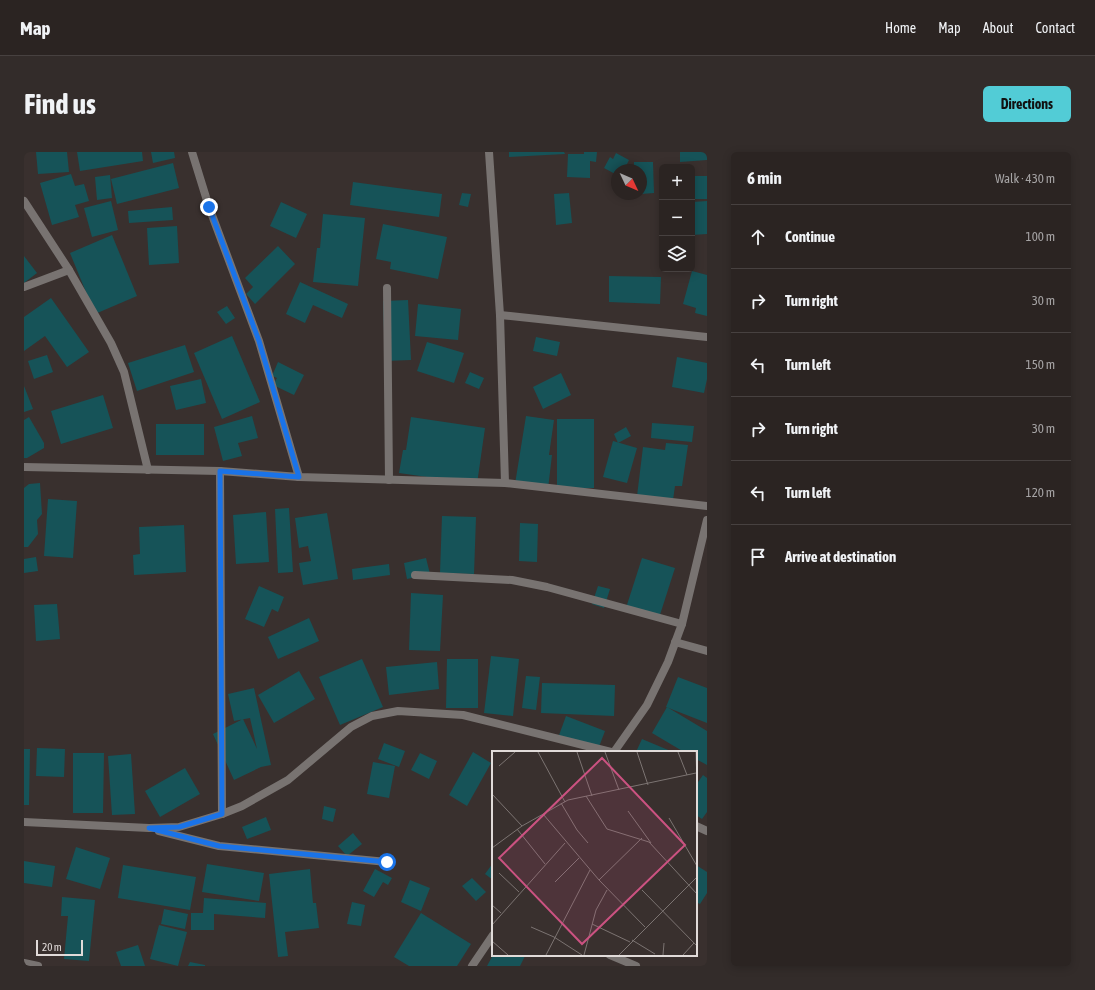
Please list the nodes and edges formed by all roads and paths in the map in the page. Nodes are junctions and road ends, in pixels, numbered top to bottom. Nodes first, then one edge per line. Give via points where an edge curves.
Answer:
1 (192, 152) edge
2 (489, 152) edge
3 (24, 201) edge
4 (69, 270) junction
5 (24, 287) edge
6 (387, 288) dead end
7 (500, 315) junction
8 (707, 337) edge
9 (24, 467) edge
10 (148, 470) junction
11 (220, 471) junction
12 (299, 477) junction
13 (389, 480) junction
14 (505, 483) junction
15 (707, 506) edge
16 (707, 520) edge
17 (415, 576) dead end
18 (682, 624) junction
19 (675, 642) junction
20 (707, 651) edge
21 (608, 751) edge
22 (613, 751) edge
23 (222, 814) junction
24 (24, 822) edge
25 (697, 826) edge
26 (149, 828) junction
27 (707, 831) edge
28 (387, 862) dead end
29 (492, 936) edge
30 (612, 956) edge
31 (24, 963) edge
32 (38, 966) edge
33 (472, 966) edge
34 (636, 966) edge

1 - 12 street via 209,207 259,341
2 - 7 street
3 - 4 street
4 - 5 street
4 - 10 street via 111,343 124,372
6 - 13 street
7 - 8 street
7 - 14 street
9 - 10 street
10 - 11 street
11 - 12 street
11 - 23 street
12 - 13 street
13 - 14 street
14 - 15 street
16 - 18 street
17 - 18 street via 512,580
18 - 19 street
19 - 20 street
19 - 22 street via 647,705
21 - 23 street via 463,716 398,711 372,716 351,727 288,780 242,806
23 - 26 street via 179,827
24 - 26 street
25 - 27 street
26 - 28 street via 219,846
29 - 33 street
30 - 34 street
31 - 32 street

